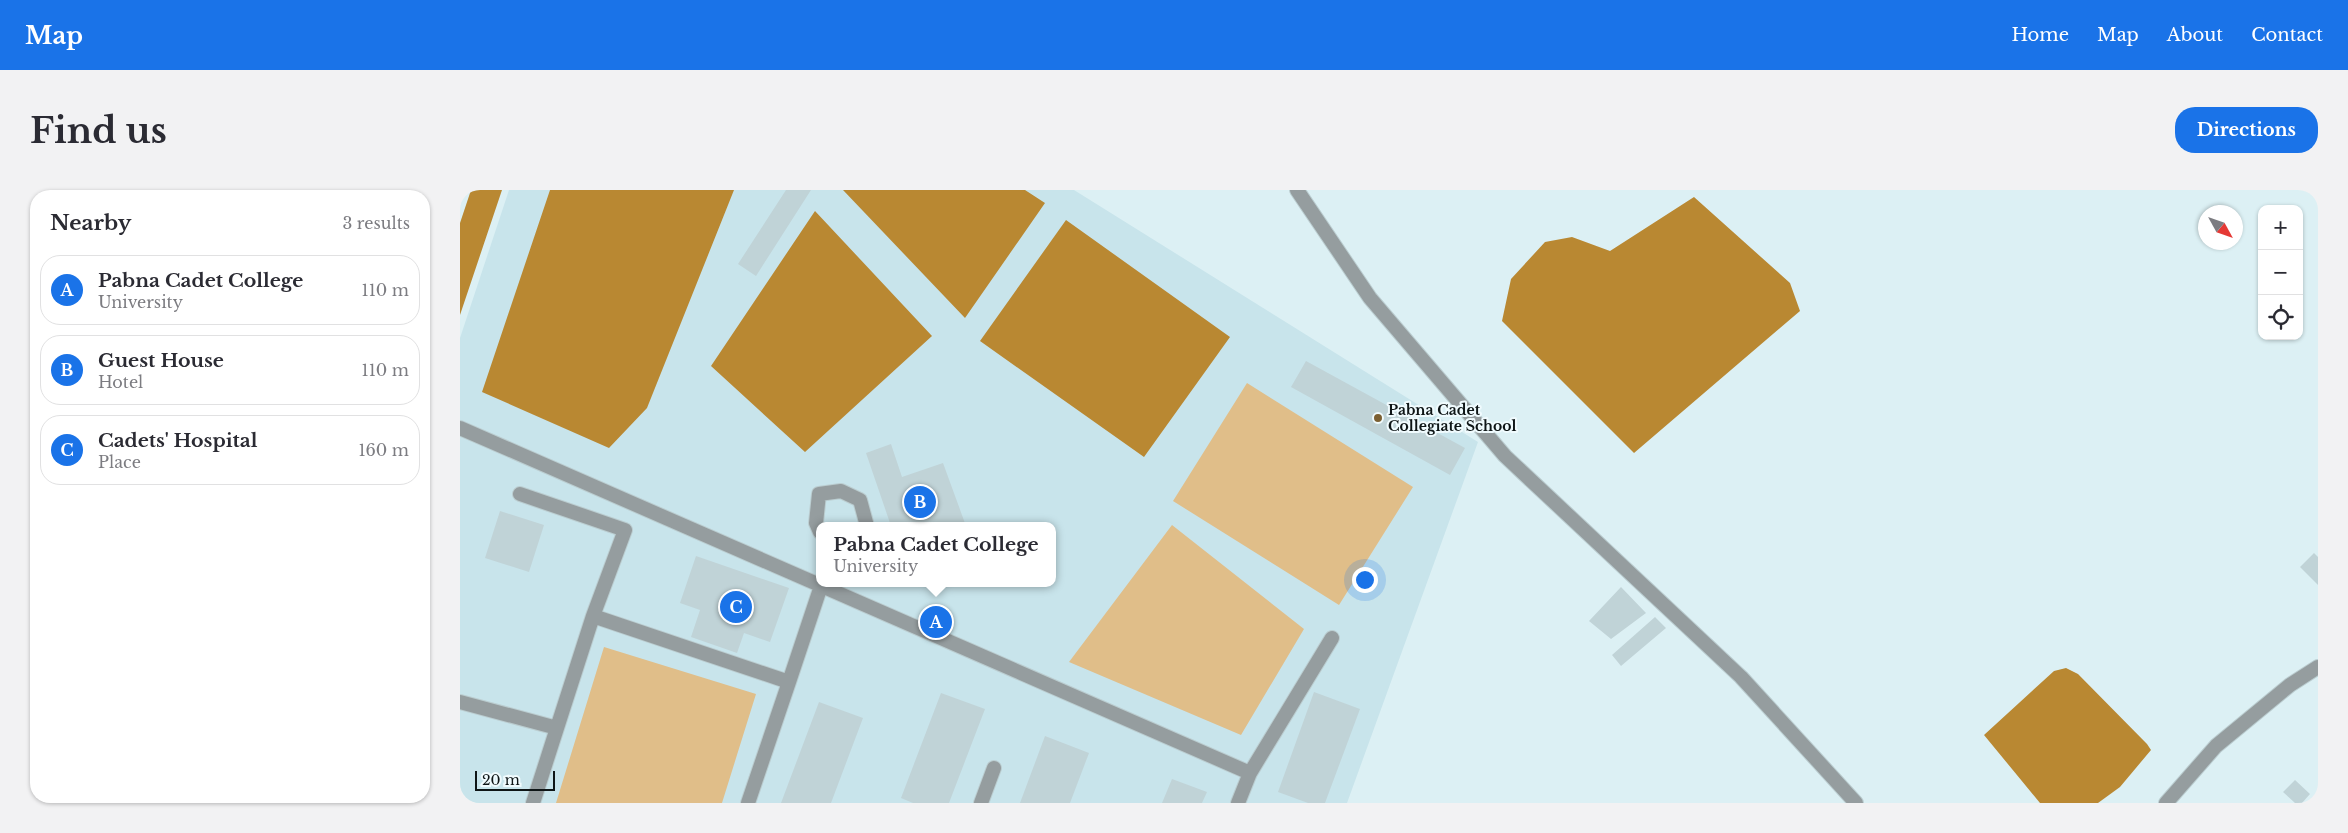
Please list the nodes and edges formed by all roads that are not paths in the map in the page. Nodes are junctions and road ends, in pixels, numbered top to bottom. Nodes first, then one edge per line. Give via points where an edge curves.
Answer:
1 (1296, 190) edge
2 (460, 428) edge
3 (520, 494) dead end
4 (816, 522) edge
5 (866, 522) edge
6 (816, 581) edge
7 (821, 587) edge
8 (829, 587) edge
9 (593, 616) junction
10 (1332, 638) dead end
11 (2318, 667) edge
12 (789, 682) junction
13 (460, 702) edge
14 (557, 728) junction
15 (994, 768) dead end
16 (1250, 773) junction
17 (533, 803) edge
18 (748, 803) edge
19 (981, 803) edge
20 (1238, 803) edge
21 (1856, 803) edge
22 (2166, 803) edge

1 - 21 street via 1370,298 1505,456 1741,677
2 - 6 street
3 - 9 street via 625,530
4 - 5 street via 819,494 841,491 860,500
7 - 12 street
8 - 16 street
9 - 12 street
9 - 14 street
10 - 16 street
11 - 22 street via 2290,685 2216,746
12 - 18 street
13 - 14 street
14 - 17 street
15 - 19 street
16 - 20 street

